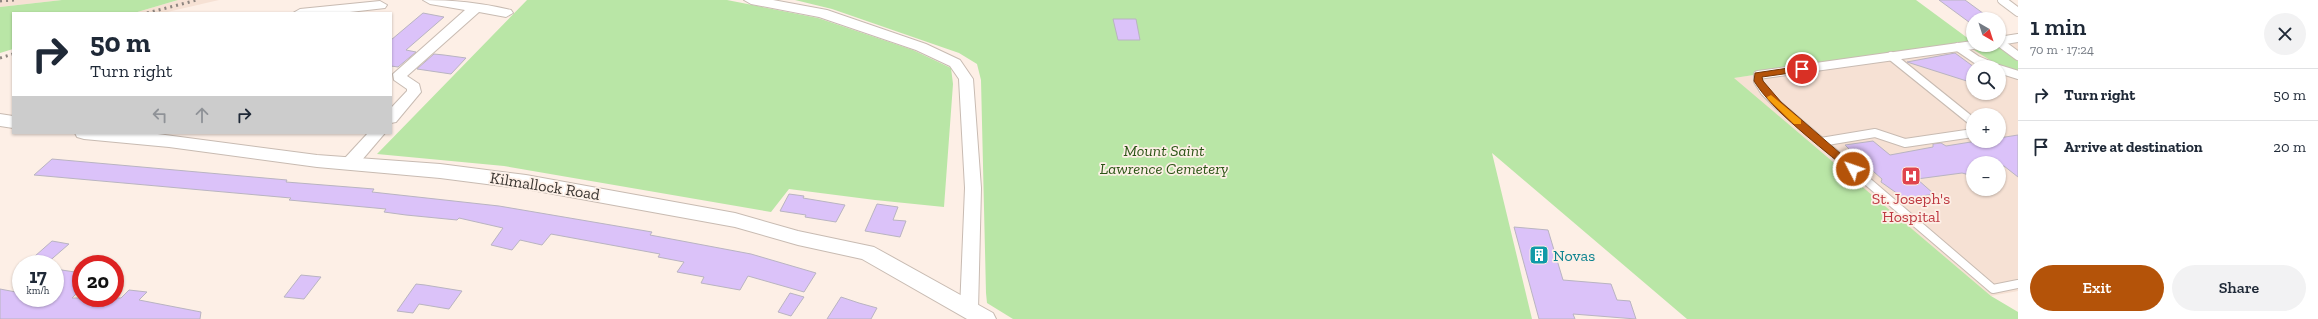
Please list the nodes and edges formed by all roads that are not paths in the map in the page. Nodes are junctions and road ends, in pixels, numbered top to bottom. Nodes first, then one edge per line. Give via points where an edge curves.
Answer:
1 (430, 0) edge
2 (751, 0) edge
3 (2002, 0) edge
4 (380, 5) dead end
5 (477, 7) junction
6 (310, 12) edge
7 (2018, 12) edge
8 (506, 13) dead end
9 (2018, 38) edge
10 (2006, 40) edge
11 (1966, 45) edge
12 (1958, 47) junction
13 (2006, 47) edge
14 (1891, 56) junction
15 (2018, 56) edge
16 (1977, 60) edge
17 (2006, 71) edge
18 (2018, 75) edge
19 (1966, 116) edge
20 (392, 117) edge
21 (0, 120) edge
22 (12, 122) edge
23 (100, 134) edge
24 (376, 134) edge
25 (1966, 135) edge
26 (146, 137) edge
27 (1821, 142) junction
28 (350, 163) junction
29 (2018, 284) edge
30 (974, 316) edge

1 - 5 street
2 - 30 street via 829,16 921,46 955,63 961,70 966,79 973,188
3 - 7 lane
4 - 6 street
5 - 8 street
5 - 20 street via 400,74 399,77 414,87 414,92
9 - 10 lane
11 - 12 lane
12 - 14 lane
12 - 16 lane
13 - 15 lane
14 - 19 lane
14 - 27 lane via 1758,75 1758,81 1765,92
17 - 18 lane
21 - 22 street
23 - 26 street, Kilmallock Road
24 - 28 street
25 - 27 lane via 1905,143 1875,133
26 - 28 street, Kilmallock Road
27 - 29 lane via 1993,289
28 - 30 street, Kilmallock Road via 440,170 526,182 735,220 798,238 867,252

